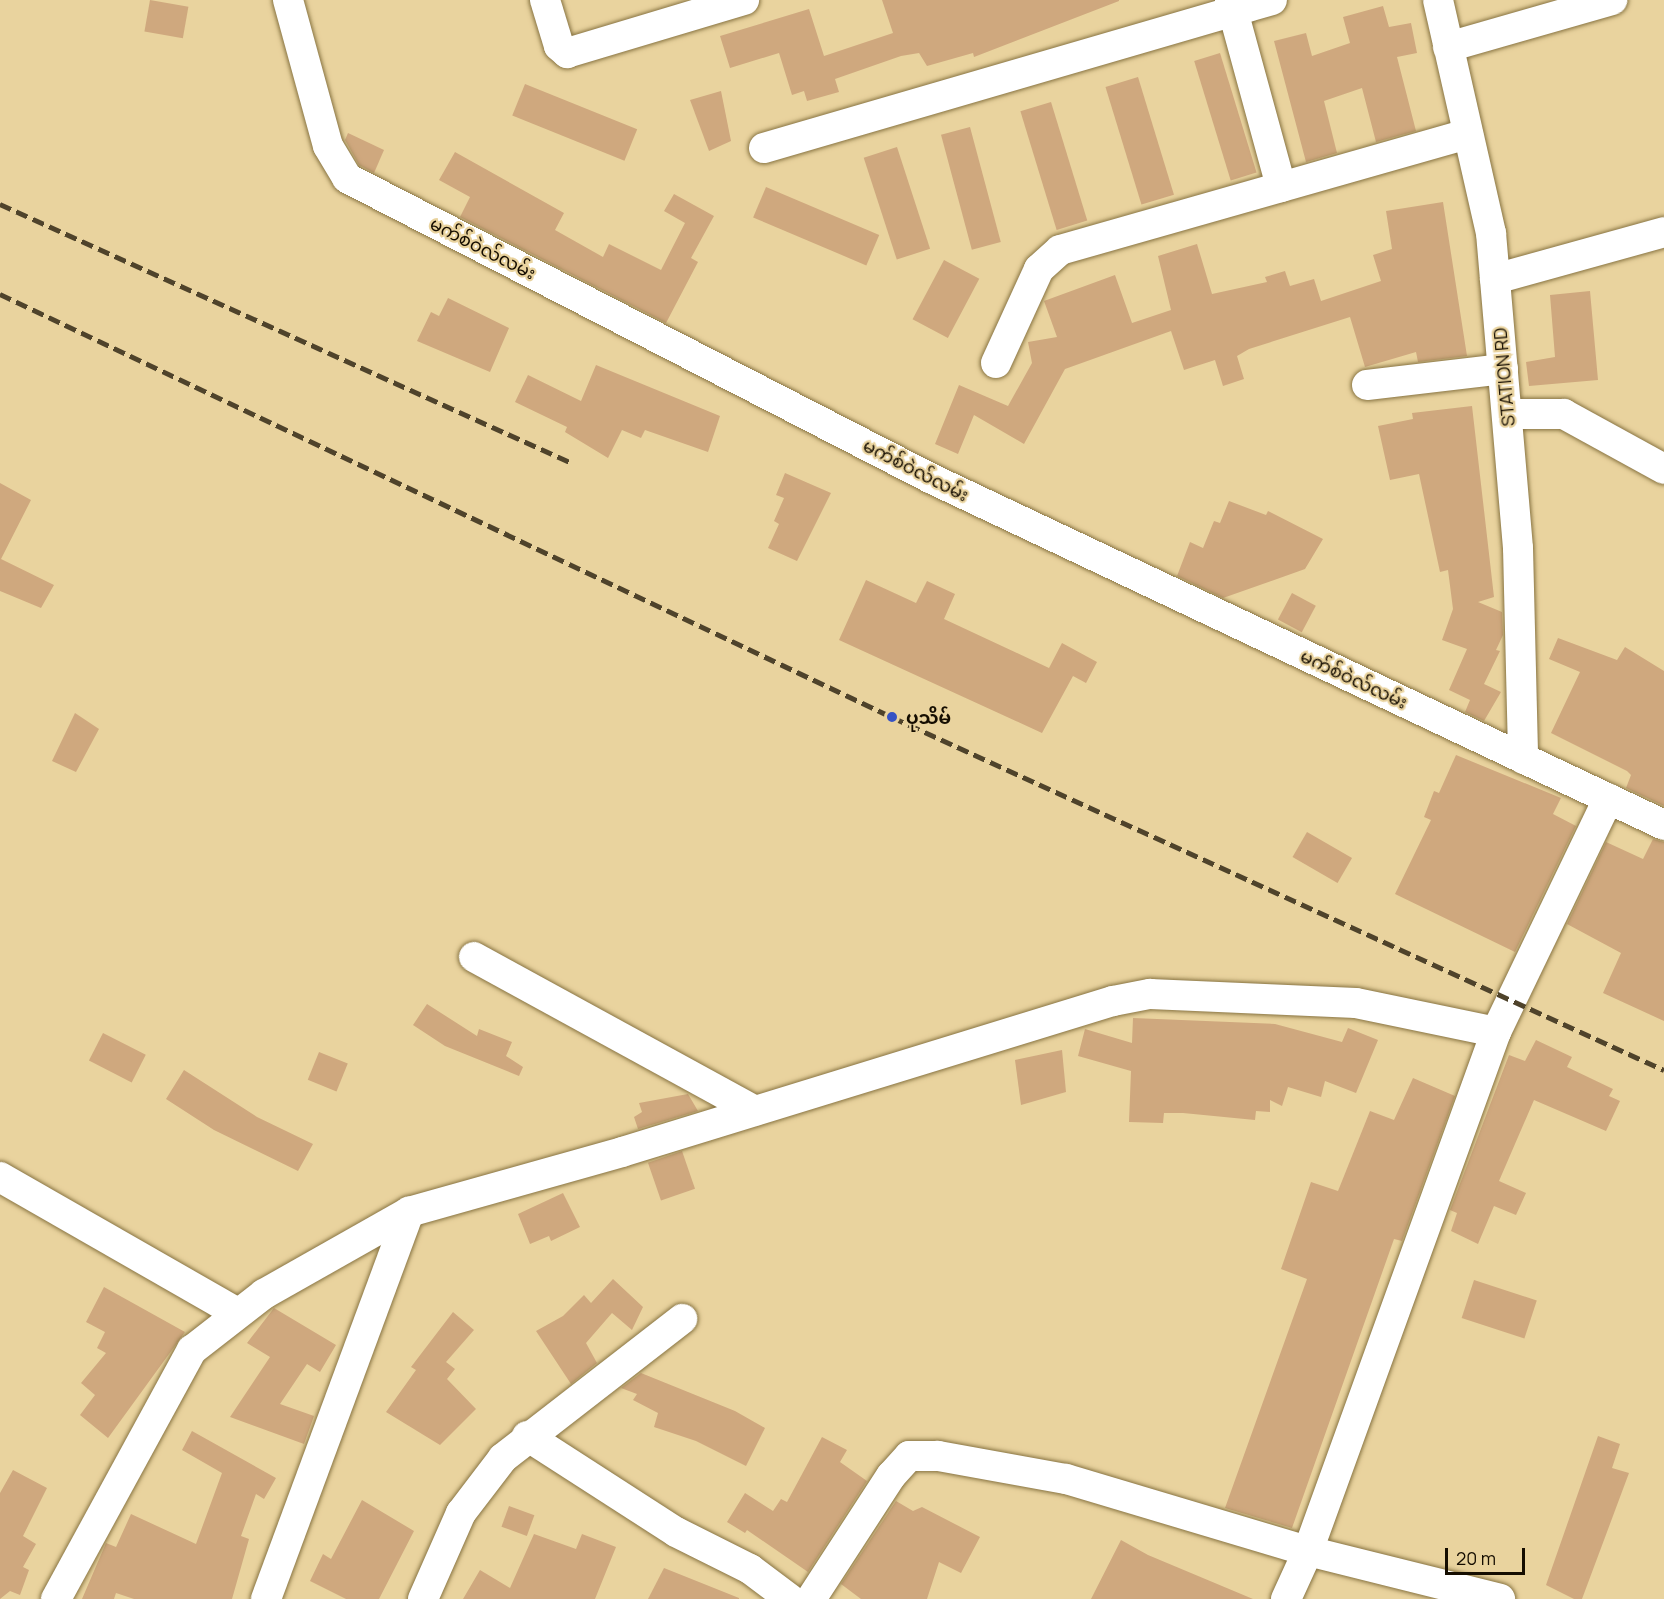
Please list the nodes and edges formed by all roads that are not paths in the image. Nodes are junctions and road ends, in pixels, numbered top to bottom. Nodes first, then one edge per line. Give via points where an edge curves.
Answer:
1 (288, 0) edge
2 (544, 0) edge
3 (1272, 0) edge
4 (1438, 0) edge
5 (1612, 0) edge
6 (731, 2) edge
7 (1232, 5) edge
8 (1448, 46) junction
9 (1468, 134) junction
10 (764, 148) dead end
11 (1281, 187) junction
12 (1664, 232) edge
13 (1495, 279) junction
14 (996, 363) dead end
15 (1503, 369) junction
16 (1367, 385) dead end
17 (1507, 414) junction
18 (1664, 469) edge
19 (1523, 759) junction
20 (1608, 799) junction
21 (1664, 825) edge
22 (474, 957) dead end
23 (1496, 1032) junction
24 (755, 1111) junction
25 (0, 1177) edge
26 (409, 1212) junction
27 (237, 1313) junction
28 (682, 1319) dead end
29 (527, 1436) junction
30 (1308, 1551) junction
31 (56, 1599) edge
32 (266, 1599) edge
33 (423, 1599) edge
34 (790, 1599) edge
35 (811, 1599) edge
36 (1286, 1599) edge
37 (1500, 1599) edge

1 - 19 street, မက်စ်ဝဲလ်လမ်း via 328,146 347,178 930,478
2 - 6 street via 558,46 567,53
3 - 7 street
4 - 8 street, STATION RD
5 - 8 street
7 - 10 street
7 - 11 street
8 - 9 street, STATION RD
9 - 11 street
9 - 13 street, STATION RD via 1491,233
11 - 14 street via 1060,250 1039,269
12 - 13 street
13 - 15 street, STATION RD
15 - 16 street
15 - 17 street, STATION RD
17 - 18 street via 1564,414
17 - 19 street, STATION RD via 1518,548
19 - 20 street, မက်စ်ဝဲလ်လမ်း
20 - 21 street, မက်စ်ဝဲလ်လမ်း
20 - 23 street
22 - 24 street
23 - 24 street via 1356,1003 1150,994 1113,1001
23 - 30 street
24 - 26 street
25 - 27 street
26 - 27 street
26 - 32 street
27 - 31 street via 192,1350
28 - 29 street
29 - 33 street via 503,1458 461,1513
29 - 34 street via 676,1532 750,1569
30 - 35 street via 1066,1479 938,1456 909,1456
30 - 36 street
30 - 37 street

